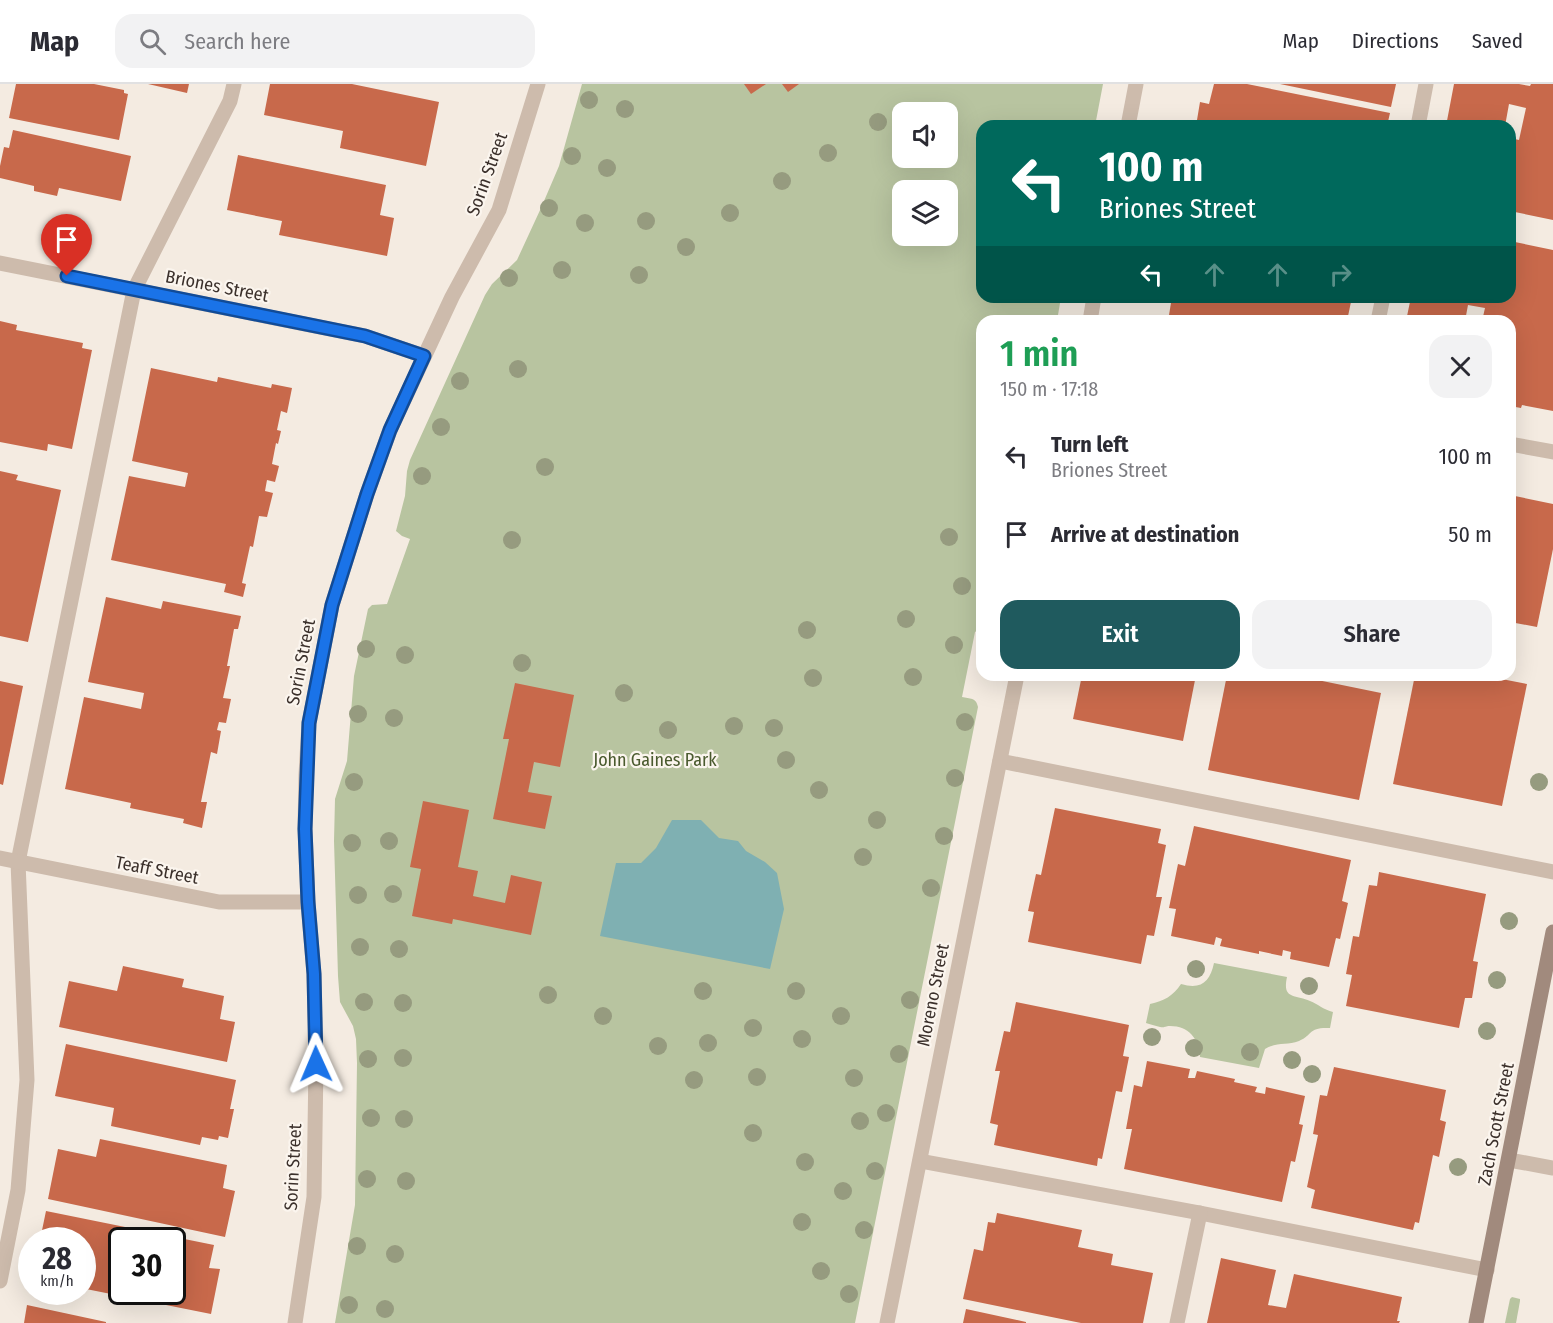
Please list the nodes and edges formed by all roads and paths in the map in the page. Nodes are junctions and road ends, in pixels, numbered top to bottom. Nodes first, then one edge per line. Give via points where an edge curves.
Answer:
1 (234, 84) edge
2 (538, 84) edge
3 (1136, 84) edge
4 (1426, 84) edge
5 (1129, 120) edge
6 (1419, 120) edge
7 (0, 263) edge
8 (134, 290) junction
9 (424, 356) junction
10 (1516, 445) edge
11 (1553, 452) edge
12 (1016, 681) edge
13 (1000, 761) junction
14 (0, 858) edge
15 (18, 862) junction
16 (1553, 872) edge
17 (308, 902) junction
18 (1553, 932) edge
19 (1509, 1160) junction
20 (920, 1161) junction
21 (1553, 1168) edge
22 (1200, 1213) junction
23 (1486, 1270) junction
24 (0, 1281) edge
25 (295, 1323) edge
26 (887, 1323) edge
27 (1177, 1323) edge
28 (1476, 1323) edge

1 - 8 street via 230,101
2 - 9 street, Sorin Street via 499,210
3 - 5 street
4 - 6 street
7 - 8 street, Briones Street
8 - 9 street, Briones Street via 365,336
8 - 15 street
9 - 17 street, Sorin Street via 390,430 332,605 309,723 305,829
10 - 11 street
12 - 13 street, Moreno Street
13 - 16 street
13 - 20 street, Moreno Street
14 - 15 street, Teaff Street
15 - 17 street, Teaff Street via 219,902
15 - 24 street via 27,1080 18,1190
17 - 25 street, Sorin Street via 316,1053 314,1197
18 - 19 street, Zach Scott Street
19 - 21 street
19 - 23 street, Zach Scott Street
20 - 22 street
20 - 26 street, Moreno Street
22 - 23 street
22 - 27 street
23 - 28 street, Zach Scott Street

